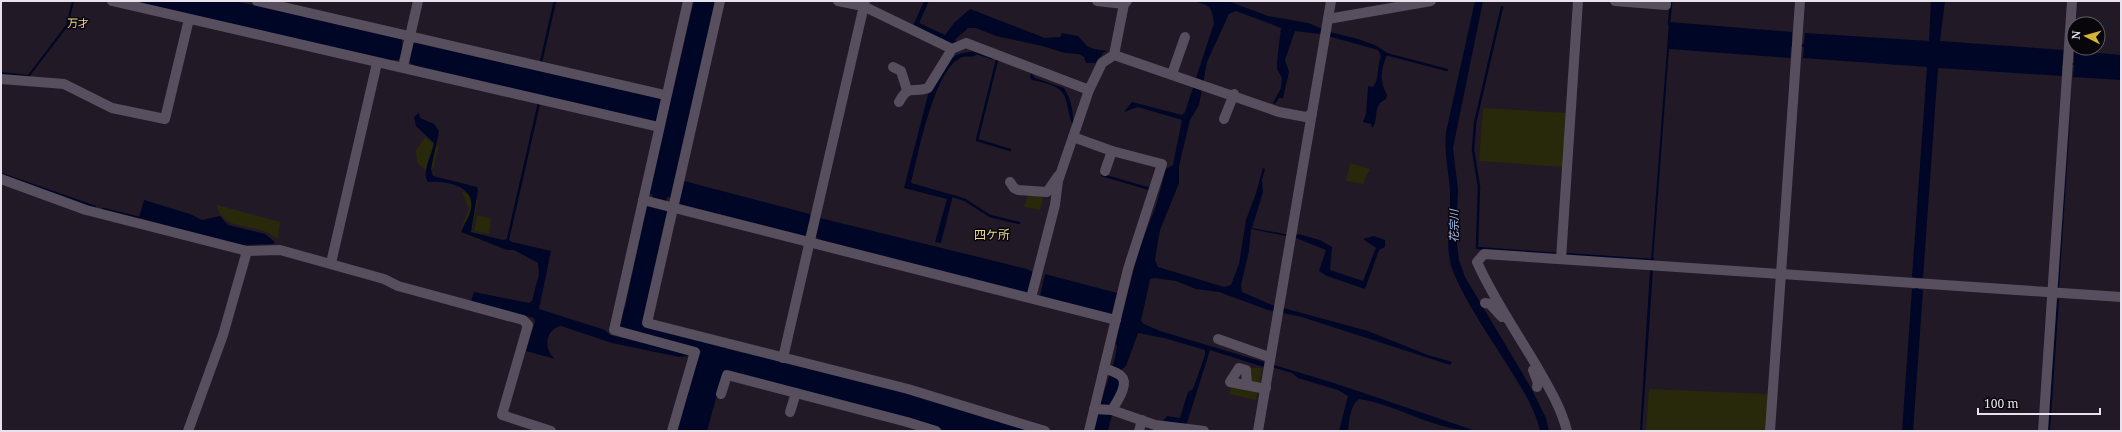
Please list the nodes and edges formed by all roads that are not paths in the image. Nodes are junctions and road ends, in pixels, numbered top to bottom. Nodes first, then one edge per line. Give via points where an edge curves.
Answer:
1 (112, 1) edge
2 (257, 1) edge
3 (418, 1) edge
4 (688, 1) edge
5 (720, 1) edge
6 (838, 1) edge
7 (1097, 1) edge
8 (1331, 1) edge
9 (1431, 1) edge
10 (1578, 1) edge
11 (1615, 1) edge
12 (1666, 1) edge
13 (1800, 1) edge
14 (2072, 1) edge
15 (1125, 2) edge
16 (864, 4) edge
17 (189, 19) junction
18 (1328, 19) junction
19 (1185, 37) dead end
20 (409, 38) junction
21 (952, 49) junction
22 (1114, 55) junction
23 (377, 62) junction
24 (404, 65) junction
25 (893, 67) dead end
26 (1172, 74) junction
27 (1, 79) edge
28 (908, 90) junction
29 (1089, 90) junction
30 (1234, 94) junction
31 (666, 95) junction
32 (899, 102) dead end
33 (1312, 114) junction
34 (1224, 119) dead end
35 (659, 127) junction
36 (1073, 137) junction
37 (1112, 151) junction
38 (1104, 171) dead end
39 (1061, 172) junction
40 (1, 179) edge
41 (1010, 182) dead end
42 (645, 200) junction
43 (671, 207) junction
44 (810, 242) junction
45 (247, 250) junction
46 (1562, 259) junction
47 (331, 263) junction
48 (1781, 274) junction
49 (2052, 292) junction
50 (2121, 297) edge
51 (1031, 298) junction
52 (1485, 303) dead end
53 (1508, 318) junction
54 (1116, 320) junction
55 (1218, 339) dead end
56 (1266, 356) dead end
57 (783, 358) junction
58 (1531, 358) junction
59 (1104, 368) junction
60 (1247, 385) dead end
61 (1537, 387) dead end
62 (1266, 388) junction
63 (796, 393) junction
64 (721, 394) dead end
65 (1094, 409) junction
66 (1112, 410) junction
67 (790, 412) dead end
68 (1142, 420) junction
69 (188, 431) edge
70 (551, 431) edge
71 (672, 431) edge
72 (936, 431) edge
73 (1045, 431) edge
74 (1089, 431) edge
75 (1139, 431) edge
76 (1204, 431) edge
77 (1258, 431) edge
78 (1567, 431) edge
79 (1770, 431) edge
80 (2043, 431) edge

1 - 17 street
2 - 20 street
3 - 20 street
4 - 31 street
5 - 43 street
6 - 16 street
7 - 15 street
8 - 18 street
9 - 18 street
10 - 46 street
11 - 12 street via 1666,5
13 - 48 street
14 - 49 street
15 - 22 street
16 - 21 street
16 - 44 street
17 - 23 street
17 - 27 street via 165,119 112,108 64,84
18 - 33 street
19 - 26 street
20 - 24 street
20 - 31 street
21 - 28 street via 928,88
21 - 29 street via 966,43
22 - 26 street
22 - 29 street via 1102,63
23 - 24 street
23 - 47 street
24 - 35 street
25 - 28 street via 901,71
26 - 30 street
28 - 32 street
29 - 36 street
30 - 33 street via 1279,112 1306,117
30 - 34 street
31 - 35 street
33 - 62 street
35 - 42 street
36 - 37 street
36 - 39 street
37 - 38 street
37 - 54 street via 1162,164 1128,270
39 - 41 street via 1047,192 1018,190
39 - 51 street
40 - 45 street via 86,210
42 - 43 street
42 - 71 street via 614,330 695,352
43 - 44 street
43 - 57 street via 647,323
44 - 51 street
44 - 57 street
45 - 47 street via 280,250
45 - 69 street via 223,335
46 - 48 street
46 - 53 street via 1484,254 1480,257 1477,262 1480,269
47 - 70 street via 384,279 398,286 523,320 528,325 502,416
48 - 49 street
48 - 79 street
49 - 50 street
49 - 80 street
51 - 54 street
52 - 53 street via 1490,304 1503,318
53 - 58 street
54 - 59 street
55 - 56 street
57 - 73 street via 908,390
58 - 61 street
58 - 78 street via 1554,395
59 - 65 street
59 - 66 street via 1121,375 1123,379 1123,393
60 - 62 street
62 - 77 street
63 - 64 street via 727,375
63 - 67 street
63 - 72 street
65 - 66 street
65 - 74 street
66 - 68 street
68 - 75 street
68 - 76 street via 1156,425

